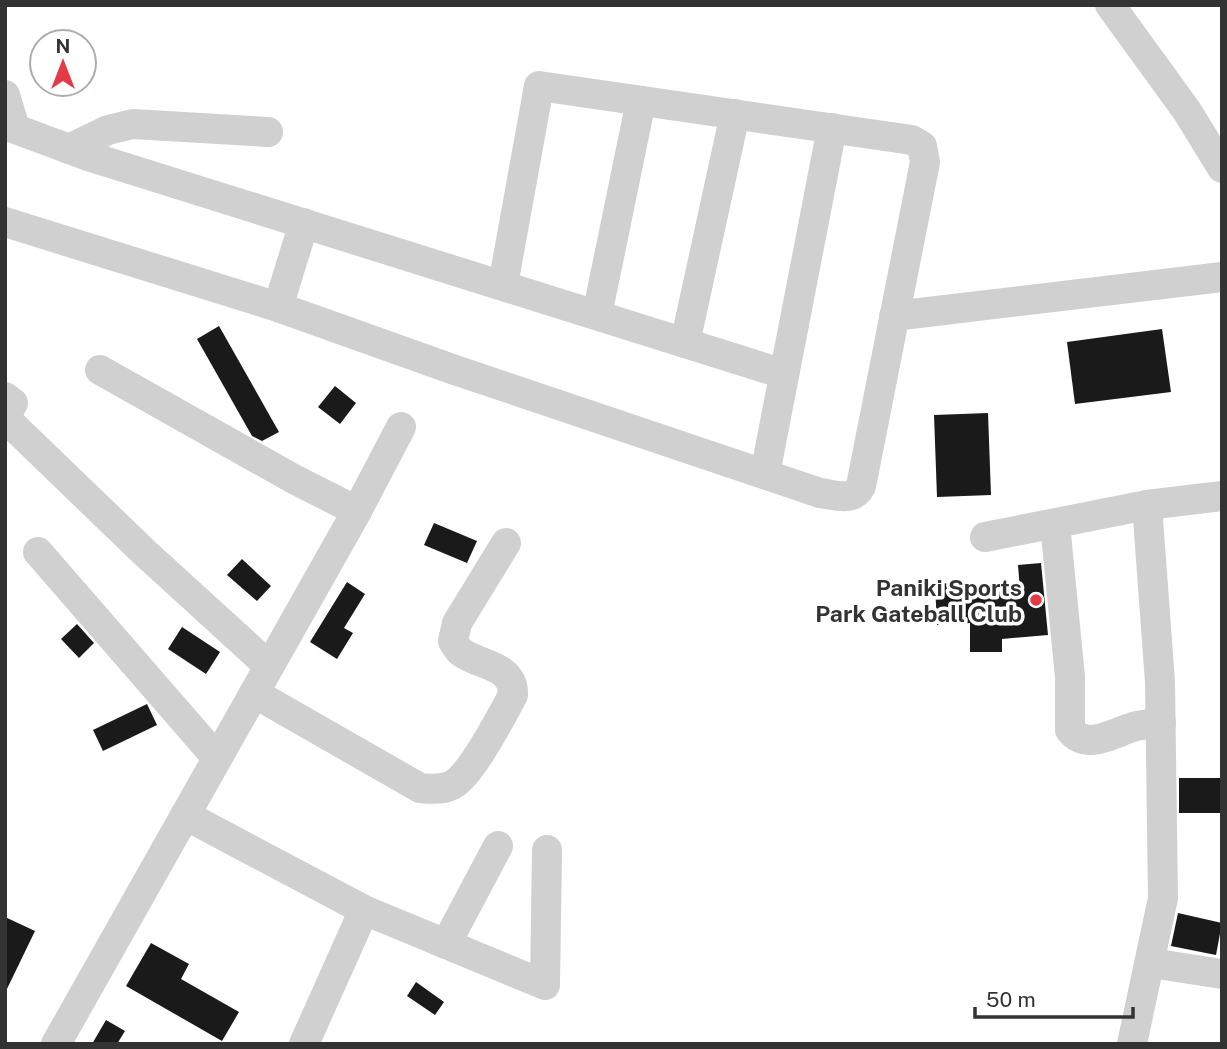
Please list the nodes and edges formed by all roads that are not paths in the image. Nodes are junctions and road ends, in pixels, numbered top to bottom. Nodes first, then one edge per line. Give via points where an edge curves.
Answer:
1 (1110, 5) edge
2 (5, 95) edge
3 (641, 100) junction
4 (734, 114) junction
5 (10, 127) edge
6 (832, 128) junction
7 (268, 132) dead end
8 (69, 149) junction
9 (1222, 168) edge
10 (5, 222) edge
11 (304, 223) junction
12 (1222, 277) edge
13 (503, 285) junction
14 (278, 307) junction
15 (597, 315) junction
16 (894, 316) junction
17 (685, 343) junction
18 (100, 370) dead end
19 (784, 374) junction
20 (5, 397) edge
21 (401, 428) dead end
22 (765, 474) junction
23 (1222, 496) edge
24 (1147, 505) junction
25 (357, 511) junction
26 (1055, 524) junction
27 (985, 537) dead end
28 (506, 543) dead end
29 (38, 552) dead end
30 (269, 666) junction
31 (254, 693) junction
32 (1161, 723) junction
33 (217, 758) junction
34 (185, 815) junction
35 (498, 846) dead end
36 (547, 850) dead end
37 (364, 910) junction
38 (446, 944) junction
39 (1151, 963) junction
40 (1222, 974) edge
41 (55, 1044) edge
42 (304, 1044) edge
43 (1132, 1044) edge

1 - 9 street
2 - 5 street
3 - 4 street
3 - 13 street via 539,86
3 - 15 street
4 - 6 street
4 - 17 street
5 - 8 street
6 - 16 street via 912,140 922,146 925,162
6 - 19 street
7 - 8 street via 133,124 108,130
8 - 11 street
10 - 14 street
11 - 13 street
11 - 14 street
12 - 16 street
13 - 15 street
14 - 22 street
15 - 17 street
16 - 22 street via 858,493 848,497 820,493
17 - 19 street
18 - 25 street
19 - 22 street
20 - 30 street via 13,403 5,418 12,426
21 - 25 street
23 - 24 street
24 - 26 street
24 - 32 street
25 - 30 street
26 - 27 street
26 - 32 street via 1070,677 1070,730 1093,741 1143,724
28 - 31 street via 457,623 453,641 462,653 509,677 513,695 477,757 454,785 420,788
29 - 33 street
30 - 31 street
31 - 33 street
32 - 39 street via 1163,898
33 - 34 street
34 - 37 street
34 - 41 street
35 - 38 street
36 - 38 street via 545,985
37 - 38 street
37 - 42 street
39 - 40 street
39 - 43 street

